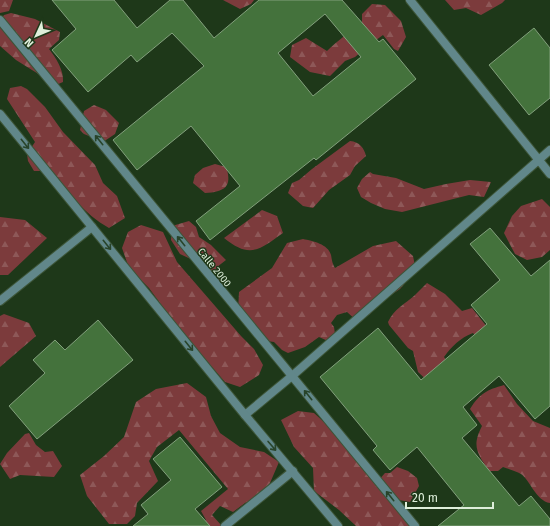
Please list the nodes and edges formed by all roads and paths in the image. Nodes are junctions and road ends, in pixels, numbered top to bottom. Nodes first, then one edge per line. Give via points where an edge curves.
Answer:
1 (410, 0) edge
2 (0, 20) edge
3 (0, 114) edge
4 (550, 150) edge
5 (538, 160) junction
6 (550, 174) edge
7 (92, 227) junction
8 (0, 300) edge
9 (292, 376) junction
10 (245, 415) junction
11 (292, 471) junction
12 (225, 526) edge
13 (338, 526) edge
14 (415, 526) edge

1 - 5 street
9 -> 2 street, Calle 2000
3 -> 7 street
4 - 5 street
5 - 6 street
5 - 9 street
7 - 8 street
7 -> 10 street
9 - 10 street
14 -> 9 street, Calle 2000
10 -> 11 street
11 - 12 street
11 - 13 street

